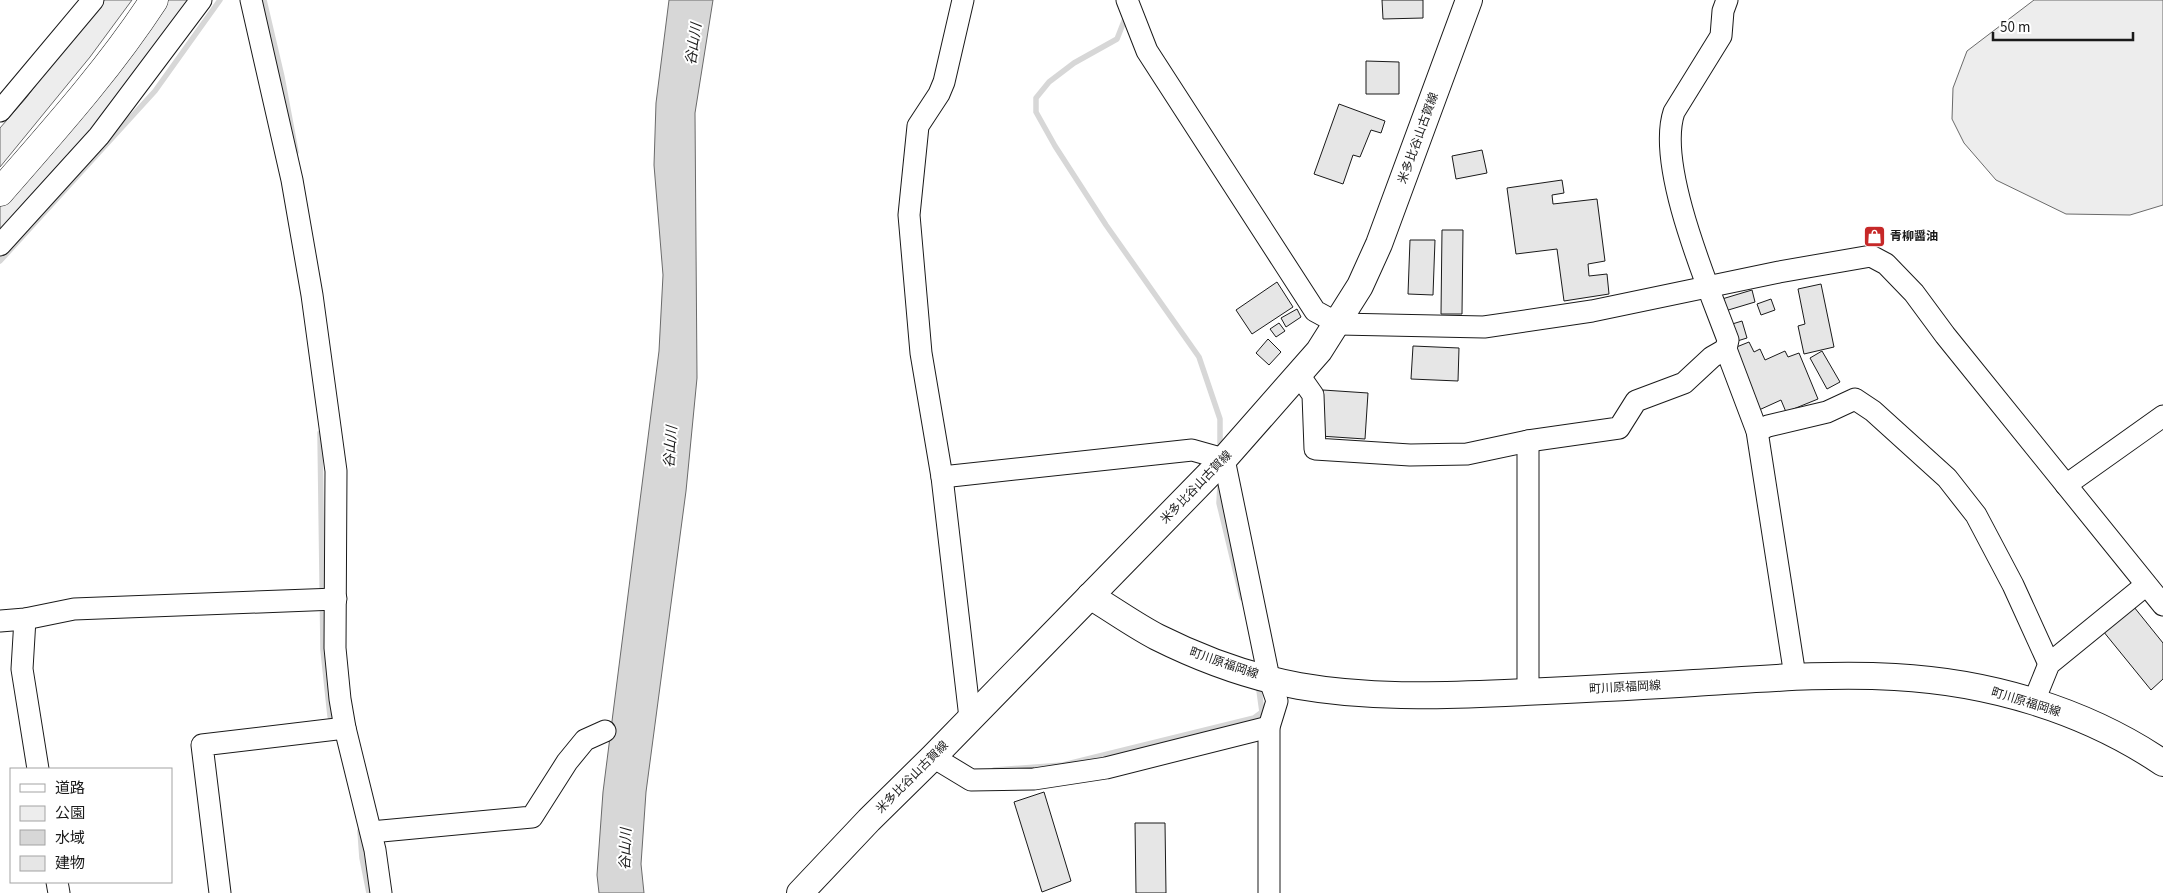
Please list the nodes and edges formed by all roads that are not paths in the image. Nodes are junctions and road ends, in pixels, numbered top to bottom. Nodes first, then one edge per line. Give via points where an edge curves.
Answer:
1 (93, 0) edge
2 (142, 0) edge
3 (154, 0) edge
4 (201, 0) edge
5 (252, 0) edge
6 (963, 0) edge
7 (1127, 0) edge
8 (1469, 0) edge
9 (1727, 0) edge
10 (0, 111) edge
11 (0, 176) edge
12 (0, 192) edge
13 (0, 245) edge
14 (1708, 287) junction
15 (1339, 324) junction
16 (1726, 349) junction
17 (1299, 375) junction
18 (2163, 416) edge
19 (1757, 431) junction
20 (1528, 441) junction
21 (1224, 458) junction
22 (942, 477) junction
23 (2066, 485) junction
24 (2146, 585) junction
25 (1090, 596) junction
26 (336, 600) junction
27 (2163, 605) edge
28 (25, 619) junction
29 (0, 621) edge
30 (2049, 664) junction
31 (1795, 676) junction
32 (1269, 678) junction
33 (1528, 692) junction
34 (2034, 701) junction
35 (970, 718) junction
36 (1269, 726) junction
37 (345, 728) junction
38 (604, 730) dead end
39 (934, 757) junction
40 (2163, 763) edge
41 (38, 768) edge
42 (371, 832) junction
43 (220, 893) edge
44 (381, 893) edge
45 (800, 893) edge
46 (1269, 893) edge

1 - 10 street
2 - 11 highway via 52,116
3 - 12 highway via 80,100
4 - 13 street via 99,136
5 - 26 street via 292,180 312,295 336,471
6 - 22 street via 940,94 918,126 909,215 921,353
7 - 15 street via 1147,51 1314,311
8 - 15 main road, 米多比谷山古賀線 via 1380,244
9 - 14 street via 1721,36 1670,122 1680,204
14 - 15 street via 1592,311 1484,327
14 - 16 street via 1728,340
14 - 23 street via 1860,257 1871,256 1886,264 1914,293
15 - 17 main road, 米多比谷山古賀線
16 - 19 street
16 - 20 street via 1712,357 1684,383 1636,401 1619,428
17 - 20 street via 1313,395 1315,449 1410,455 1467,454
17 - 21 main road, 米多比谷山古賀線
18 - 23 street
19 - 30 street via 1827,412 1856,399 1873,411 1947,478 1976,515
19 - 31 street
20 - 33 street
21 - 22 street via 1192,450
21 - 25 main road, 米多比谷山古賀線
21 - 32 street
22 - 35 street
23 - 24 street
24 - 27 street
24 - 30 street
25 - 32 main road, 町川原福岡線 via 1192,654
25 - 35 main road, 米多比谷山古賀線
26 - 28 street via 74,609
26 - 37 street via 335,648
28 - 29 street
28 - 41 street via 22,669
30 - 34 street
31 - 33 main road, 町川原福岡線
31 - 34 main road, 町川原福岡線 via 1940,681
32 - 33 main road, 町川原福岡線 via 1297,686 1352,693 1436,696
32 - 36 street via 1277,701
34 - 40 main road, 町川原福岡線 via 2105,731
35 - 39 main road, 米多比谷山古賀線
36 - 39 street via 1106,768 1034,778 971,780
36 - 46 street
37 - 42 street
37 - 43 street via 202,745
38 - 42 street via 585,740 532,817
39 - 45 main road, 米多比谷山古賀線
42 - 44 street

